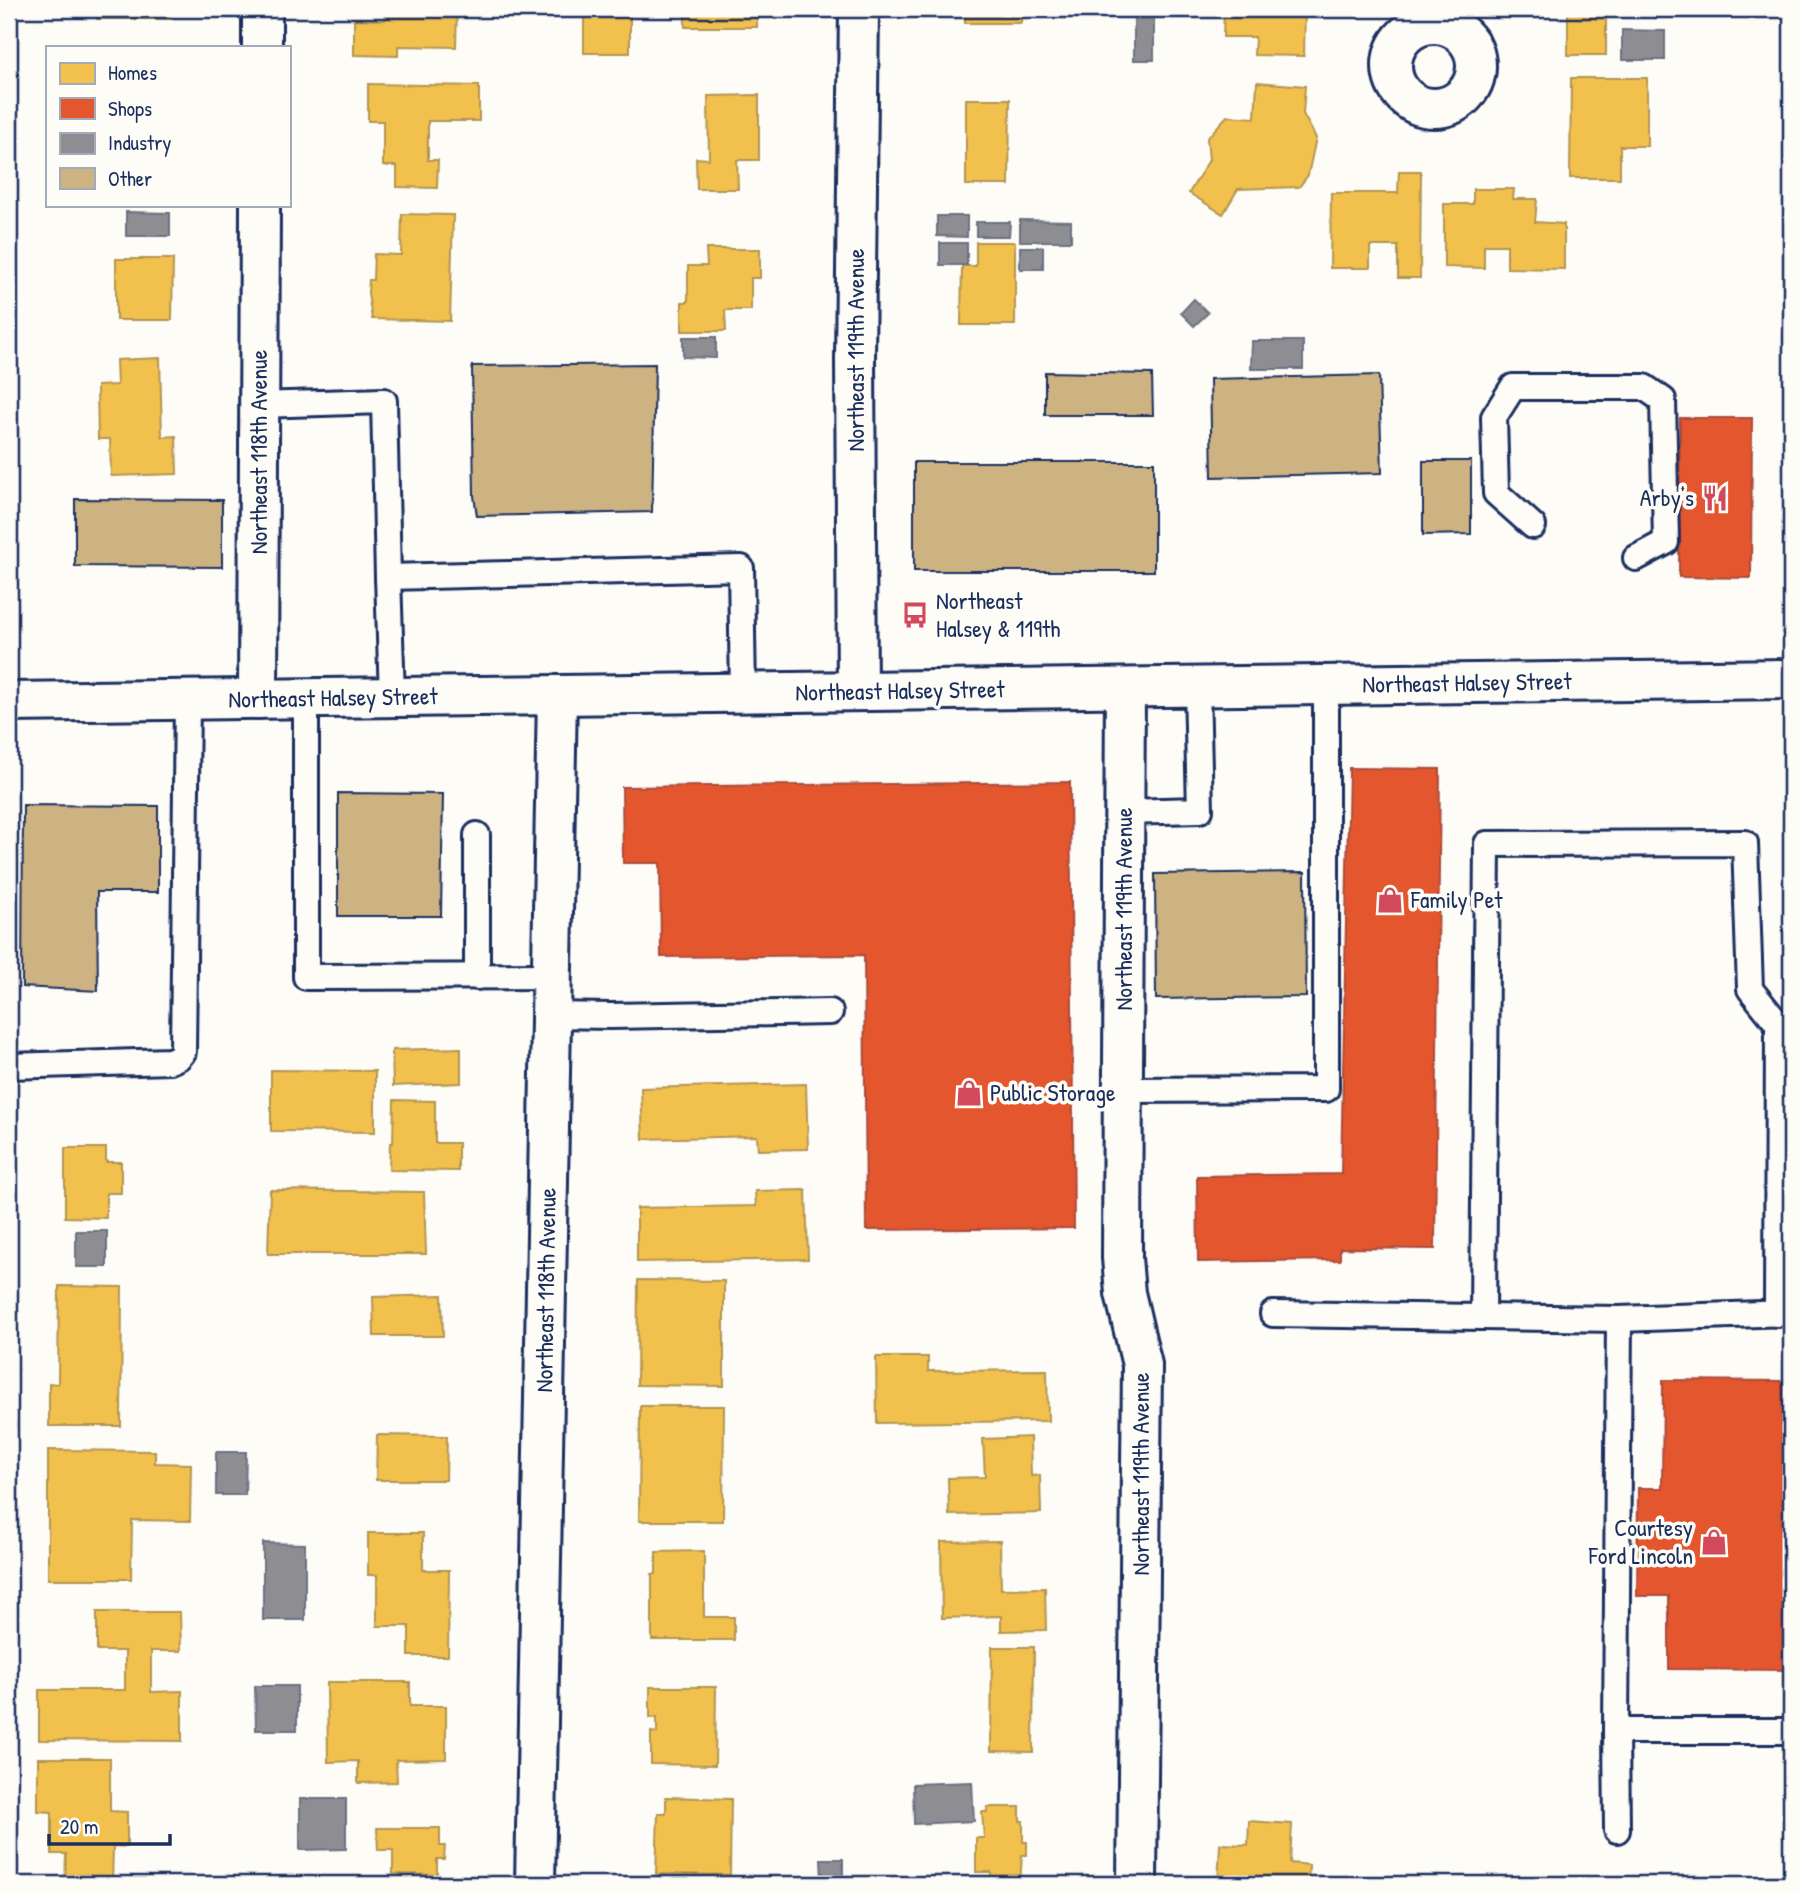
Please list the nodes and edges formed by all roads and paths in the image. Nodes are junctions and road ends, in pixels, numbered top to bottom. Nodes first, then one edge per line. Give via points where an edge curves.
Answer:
1 (262, 9) edge
2 (859, 9) edge
3 (262, 46) edge
4 (260, 206) edge
5 (258, 405) junction
6 (1533, 526) dead end
7 (1636, 558) dead end
8 (388, 577) junction
9 (1791, 679) edge
10 (1326, 685) junction
11 (1197, 687) junction
12 (1125, 688) junction
13 (857, 691) junction
14 (743, 693) junction
15 (557, 695) junction
16 (392, 697) junction
17 (258, 699) junction
18 (306, 699) junction
19 (187, 700) junction
20 (9, 702) edge
21 (1125, 812) junction
22 (477, 835) dead end
23 (477, 976) junction
24 (552, 976) junction
25 (830, 1012) dead end
26 (551, 1015) junction
27 (9, 1066) edge
28 (1123, 1090) junction
29 (1784, 1313) edge
30 (1273, 1314) dead end
31 (1483, 1317) junction
32 (1619, 1319) junction
33 (1616, 1731) junction
34 (1791, 1731) edge
35 (1617, 1830) dead end
36 (535, 1884) edge
37 (1136, 1884) edge

1 - 3 street
2 - 13 street, Northeast 119th Avenue
4 - 5 street, Northeast 118th Avenue
5 - 8 lane via 384,401
5 - 17 street, Northeast 118th Avenue
6 - 7 lane via 1496,494 1494,417 1513,387 1644,387 1663,400 1666,542
8 - 14 lane via 741,568
8 - 16 lane
9 - 10 street, Northeast Halsey Street
10 - 11 street, Northeast Halsey Street
10 - 28 lane via 1326,1089
11 - 12 street, Northeast Halsey Street
11 - 21 lane via 1200,810
12 - 13 street, Northeast Halsey Street
12 - 21 street, Northeast 119th Avenue
13 - 14 street, Northeast Halsey Street
14 - 15 street, Northeast Halsey Street
15 - 16 street, Northeast Halsey Street
15 - 24 street, Northeast 118th Avenue
16 - 18 street, Northeast Halsey Street
17 - 18 street, Northeast Halsey Street
17 - 19 street, Northeast Halsey Street
18 - 23 lane via 306,977
19 - 20 street, Northeast Halsey Street
19 - 27 lane via 183,1052 170,1061
21 - 28 street, Northeast 119th Avenue
22 - 23 lane
23 - 24 lane
24 - 26 street, Northeast 118th Avenue
25 - 26 lane
26 - 36 street, Northeast 118th Avenue
28 - 37 street, Northeast 119th Avenue via 1122,1258 1142,1365
29 - 31 lane via 1778,1024 1750,989 1745,843 1487,844
29 - 32 lane
30 - 31 lane
31 - 32 lane
32 - 33 lane
33 - 34 lane
33 - 35 lane

